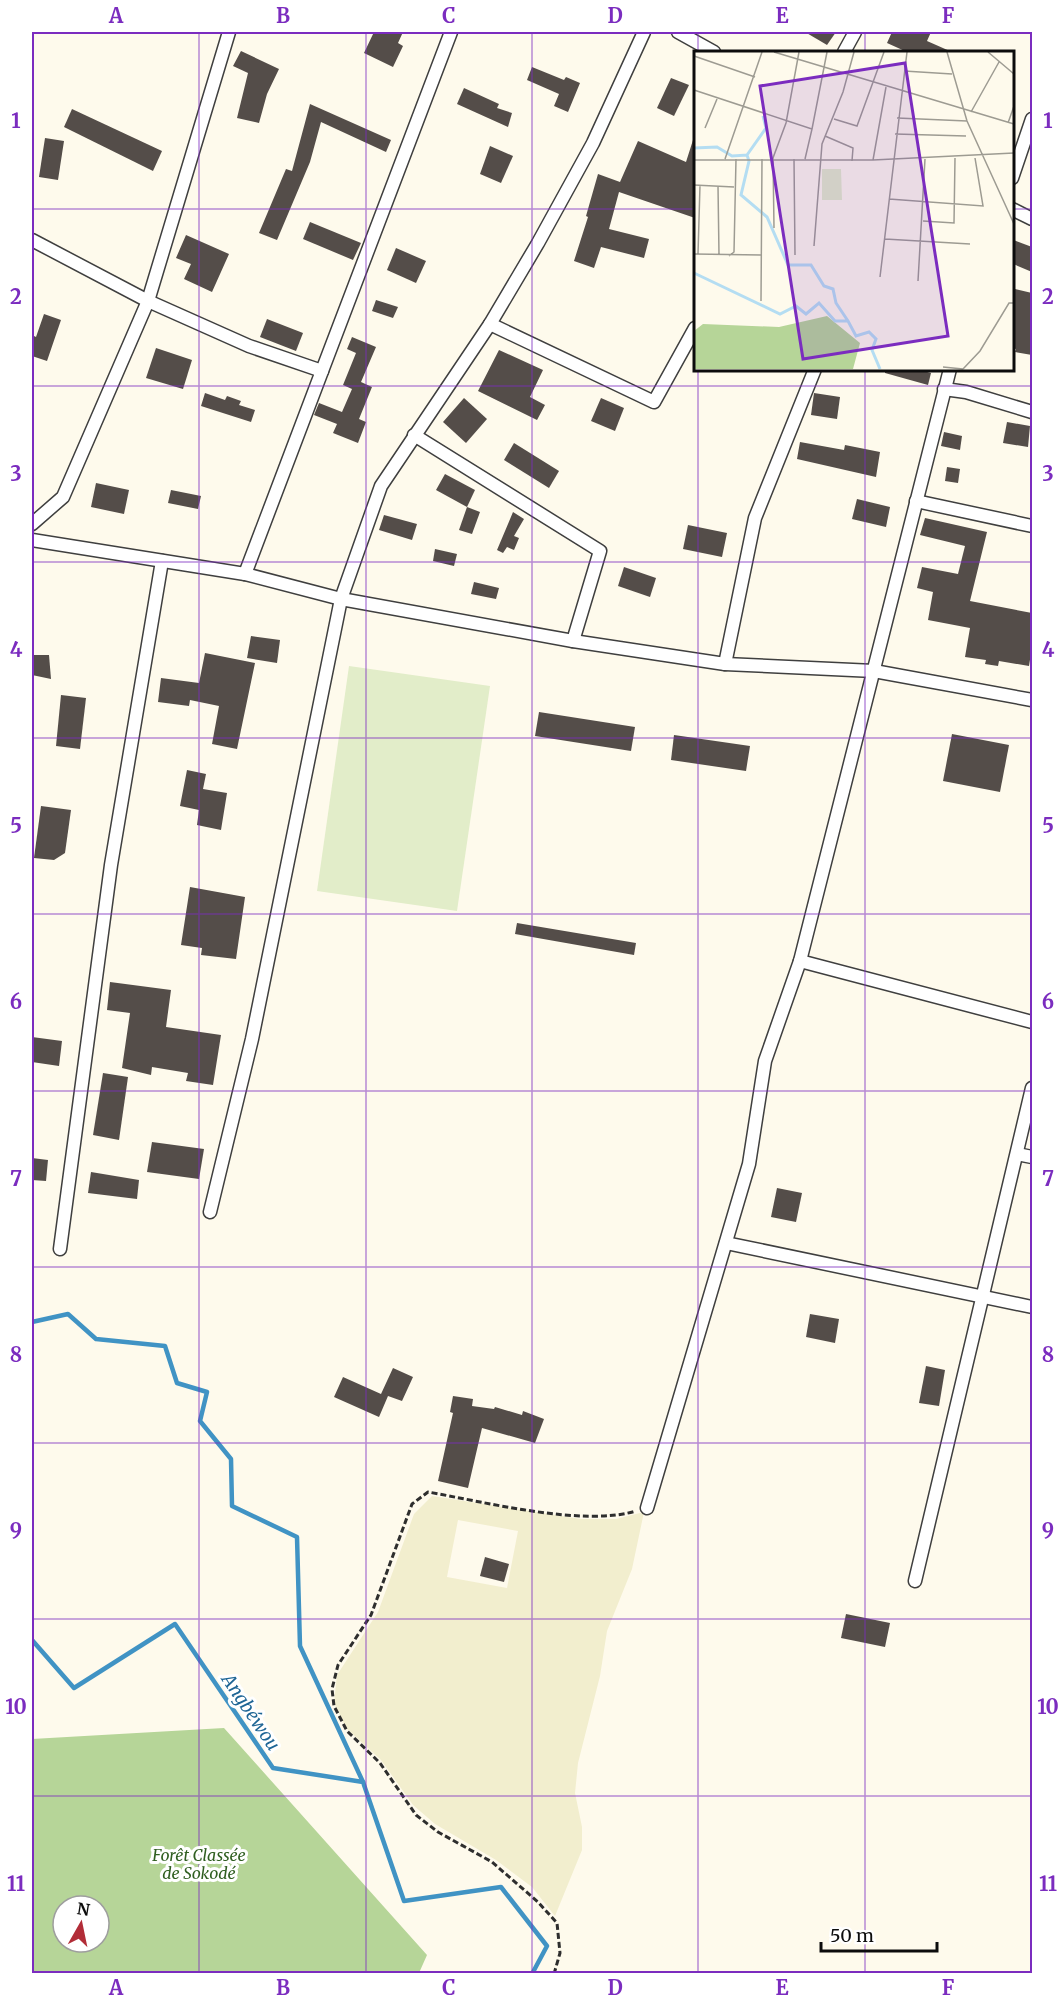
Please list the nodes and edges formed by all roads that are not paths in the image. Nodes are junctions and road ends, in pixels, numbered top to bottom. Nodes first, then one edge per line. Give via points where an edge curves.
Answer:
1 (229, 32) edge
2 (451, 32) edge
3 (645, 32) edge
4 (678, 32) edge
5 (855, 32) edge
6 (712, 51) edge
7 (845, 51) edge
8 (1032, 119) edge
9 (1013, 172) edge
10 (1013, 210) edge
11 (1032, 219) edge
12 (32, 240) edge
13 (148, 301) junction
14 (490, 324) junction
15 (694, 330) edge
16 (815, 370) edge
17 (950, 370) edge
18 (322, 371) junction
19 (944, 389) junction
20 (1032, 412) edge
21 (414, 435) junction
22 (916, 501) junction
23 (32, 524) edge
24 (1032, 526) edge
25 (32, 540) edge
26 (162, 561) junction
27 (245, 574) junction
28 (341, 599) junction
29 (573, 641) junction
30 (725, 664) junction
31 (874, 671) junction
32 (1032, 700) edge
33 (800, 961) junction
34 (1032, 1022) edge
35 (1032, 1088) edge
36 (1017, 1154) junction
37 (1032, 1157) edge
38 (210, 1212) dead end
39 (726, 1243) junction
40 (60, 1249) dead end
41 (983, 1296) junction
42 (1032, 1307) edge
43 (647, 1508) road end
44 (915, 1581) dead end

1 - 13 street
2 - 18 street
3 - 14 street via 593,143
4 - 6 street
5 - 7 street
8 - 9 street
10 - 11 street
12 - 13 street
13 - 18 street via 249,346
13 - 23 street via 63,497
14 - 15 street via 654,402
14 - 21 street
16 - 30 street via 755,518
17 - 19 street
18 - 27 street
19 - 20 street
19 - 22 street
21 - 28 street via 381,486
21 - 29 street via 600,551
22 - 24 street
22 - 31 street
25 - 26 street
26 - 27 street
26 - 40 street via 111,865
27 - 28 street
28 - 29 street
28 - 38 street via 252,1039
29 - 30 street
30 - 31 street
31 - 32 street
31 - 33 street
33 - 34 street
33 - 39 street via 765,1061 749,1164
35 - 36 street
36 - 37 street
36 - 41 street
39 - 41 street
39 - 43 street
41 - 42 street
41 - 44 street

